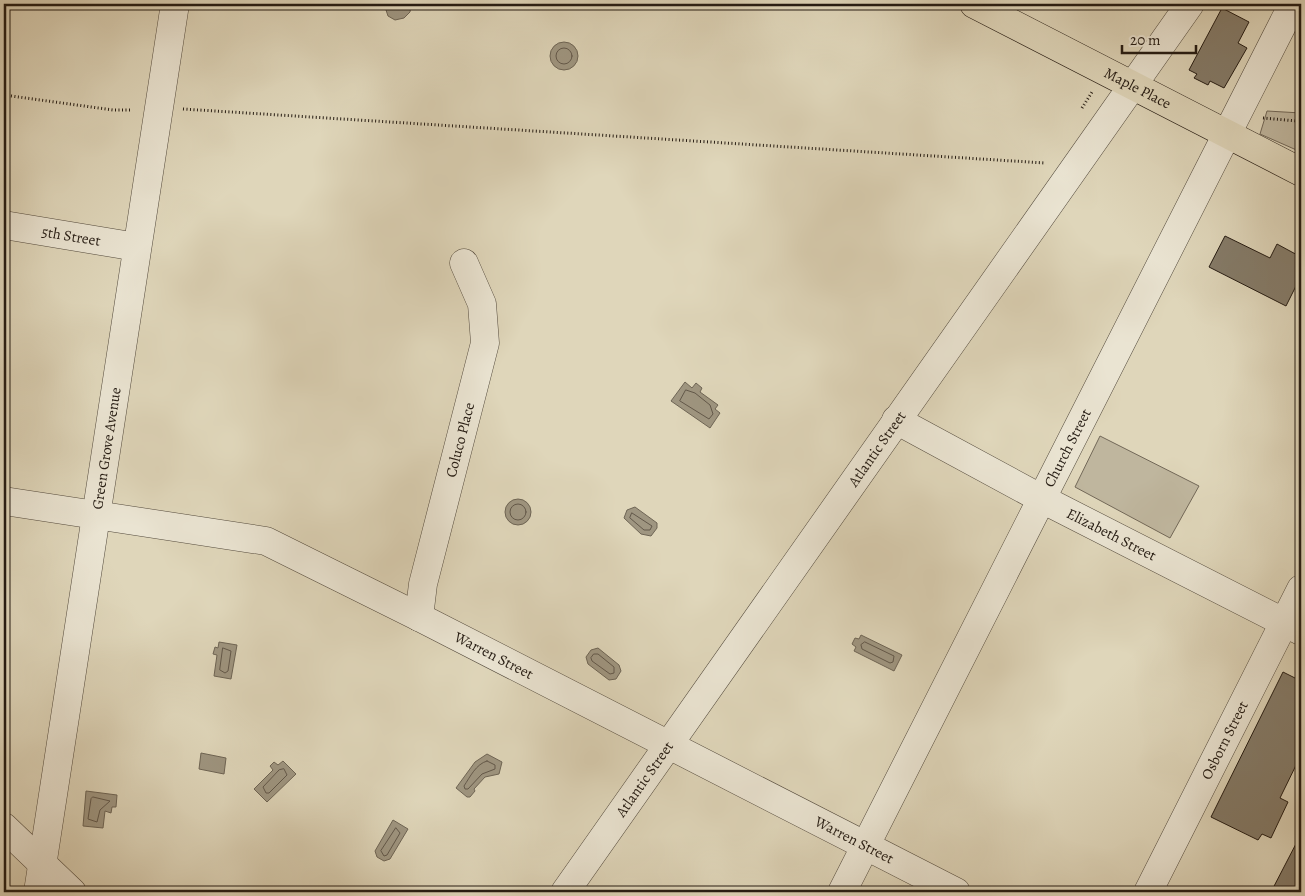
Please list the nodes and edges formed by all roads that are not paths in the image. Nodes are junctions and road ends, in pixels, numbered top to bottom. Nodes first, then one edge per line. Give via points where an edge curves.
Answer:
1 (176, 4) edge
2 (974, 4) edge
3 (1190, 4) edge
4 (1294, 4) edge
5 (1133, 86) junction
6 (1229, 134) junction
7 (1301, 172) edge
8 (4, 226) edge
9 (137, 246) junction
10 (464, 263) dead end
11 (896, 420) junction
12 (1042, 499) junction
13 (4, 501) edge
14 (97, 516) junction
15 (1301, 589) edge
16 (419, 617) junction
17 (1293, 626) edge
18 (668, 746) junction
19 (4, 827) edge
20 (866, 846) junction
21 (43, 864) junction
22 (38, 892) edge
23 (72, 892) edge
24 (565, 892) edge
25 (842, 892) edge
26 (956, 892) edge
27 (1148, 892) edge

1 - 9 street, Green Grove Avenue
2 - 5 main road, Maple Place
3 - 5 street, Atlantic Street
4 - 6 street, Church Street
5 - 6 main road, Maple Place
5 - 11 street, Atlantic Street
6 - 7 main road, Maple Place
6 - 12 street, Church Street
8 - 9 street, 5th Street
9 - 14 street, Green Grove Avenue
10 - 16 street, Coluco Place via 482,304 485,343 423,584
11 - 12 street, Elizabeth Street
11 - 18 street, Atlantic Street
12 - 17 street, Elizabeth Street
12 - 20 street, Church Street
13 - 14 street, Warren Street
14 - 16 street, Warren Street via 266,541
14 - 21 street, Green Grove Avenue
15 - 17 street, Osborn Street
16 - 18 street, Warren Street
17 - 27 street, Osborn Street
18 - 20 street, Warren Street
18 - 24 street, Atlantic Street
19 - 21 street
20 - 25 street, Church Street
20 - 26 street, Warren Street
21 - 22 street, Green Grove Avenue
21 - 23 street

